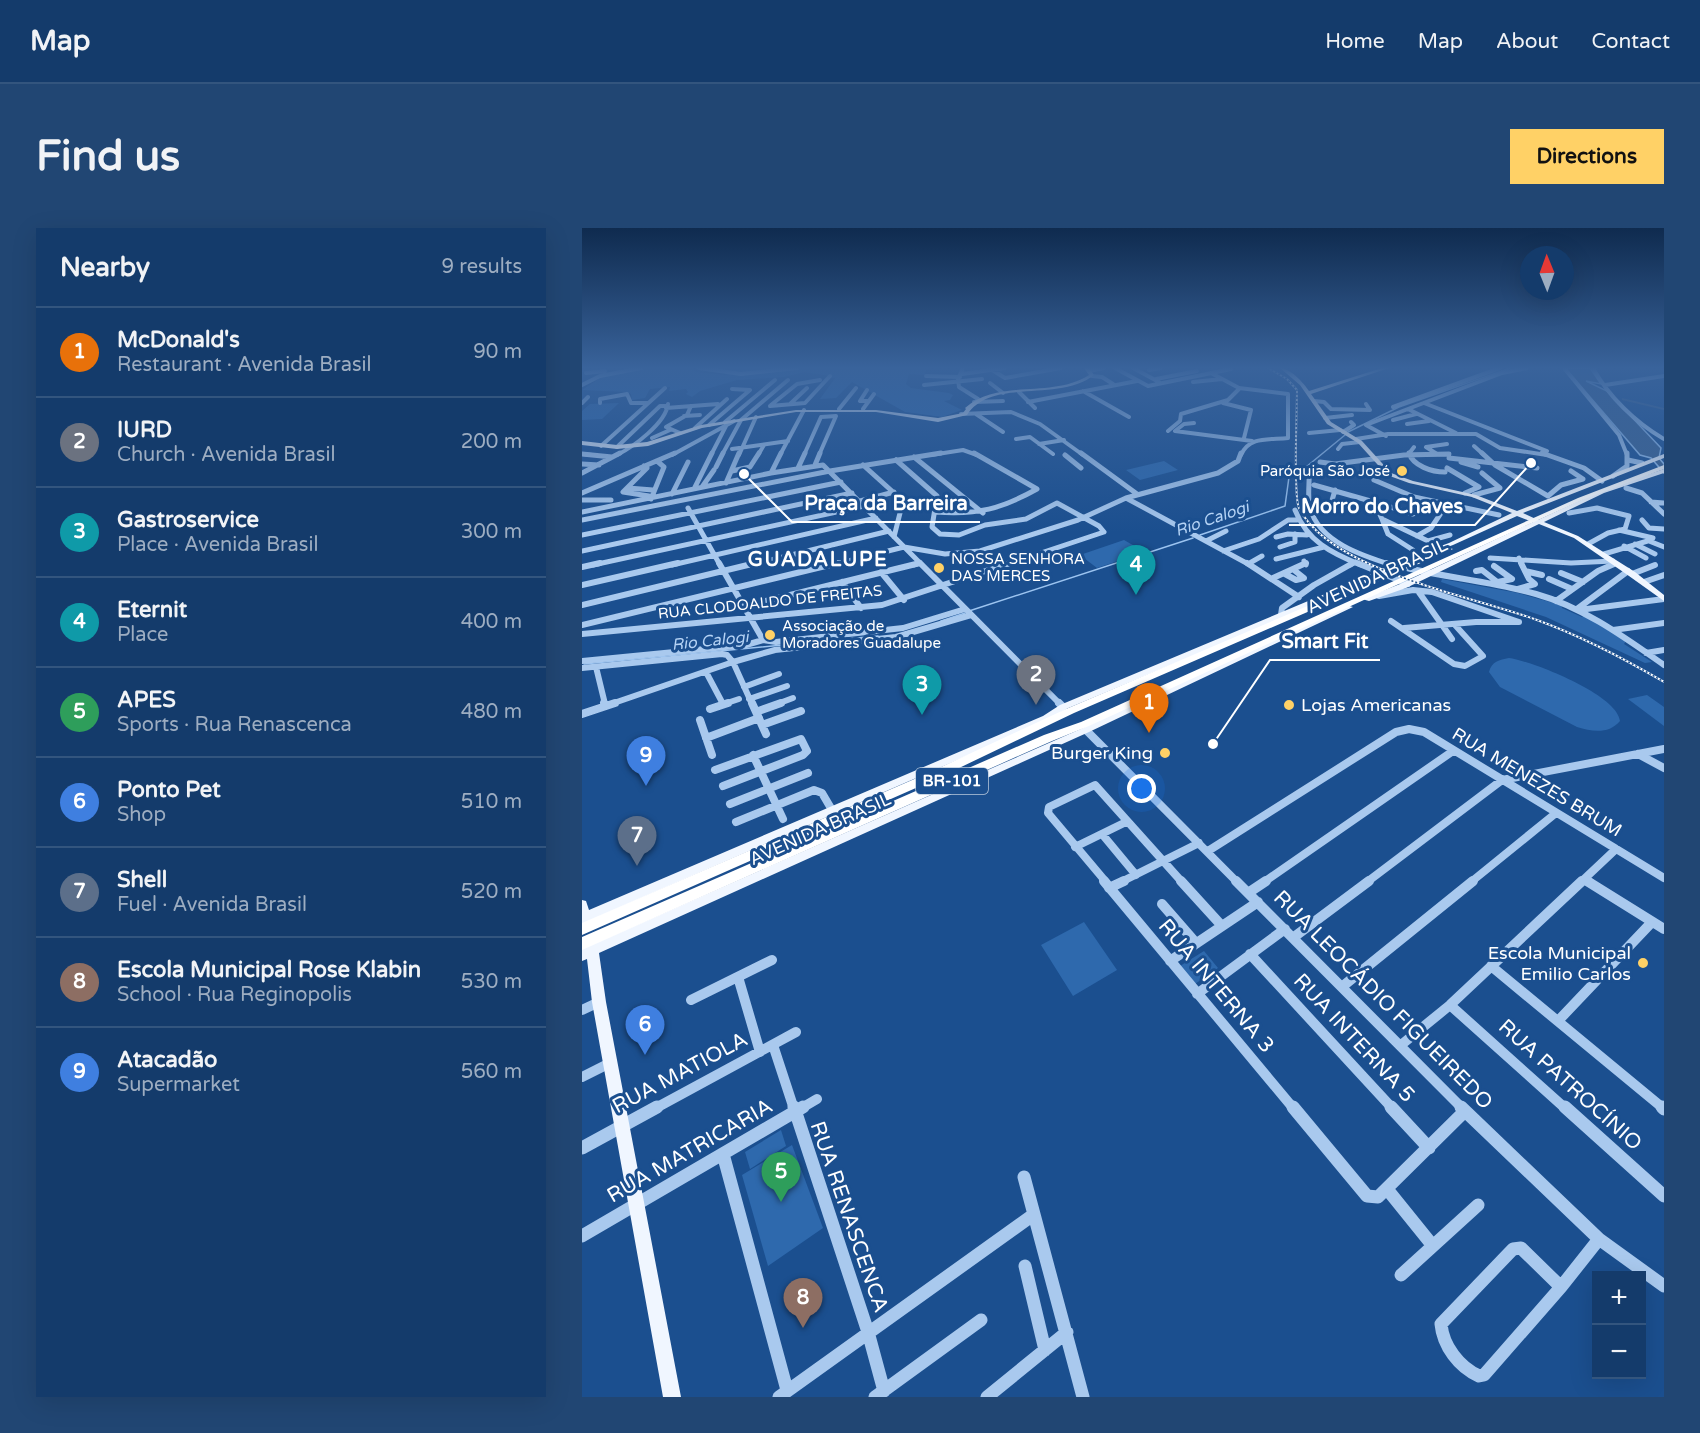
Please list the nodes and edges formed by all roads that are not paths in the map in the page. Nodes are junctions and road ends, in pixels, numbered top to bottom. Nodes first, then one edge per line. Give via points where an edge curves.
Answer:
1 (1351, 422) dead end
2 (1377, 422) dead end
3 (627, 423) edge
4 (643, 423) edge
5 (656, 423) edge
6 (670, 423) edge
7 (701, 423) edge
8 (712, 423) edge
9 (730, 423) edge
10 (737, 423) edge
11 (752, 423) edge
12 (798, 423) edge
13 (824, 423) edge
14 (834, 423) edge
15 (989, 423) edge
16 (1035, 423) edge
17 (1178, 423) edge
18 (1194, 423) dead end
19 (1248, 423) edge
20 (1289, 423) edge
21 (1331, 423) edge
22 (1378, 423) edge
23 (1418, 423) edge
24 (1432, 423) edge
25 (1477, 423) joint
26 (1608, 423) edge
27 (1643, 423) edge
28 (667, 424) junction
29 (725, 424) junction
30 (1407, 424) dead end
31 (709, 425) junction
32 (1464, 427) dead end
33 (653, 428) junction
34 (695, 428) junction
35 (670, 430) junction
36 (1168, 430) dead end
37 (1374, 430) junction
38 (1003, 432) dead end
39 (1344, 432) junction
40 (1309, 433) dead end
41 (1360, 433) dead end
42 (680, 434) junction
43 (1387, 434) junction
44 (1458, 434) junction
45 (1654, 434) joint
46 (1244, 438) junction
47 (1016, 439) dead end
48 (1664, 439) edge
49 (1064, 440) junction
50 (1358, 440) junction
51 (788, 441) junction
52 (1252, 441) junction
53 (1492, 442) junction
54 (582, 443) edge
55 (764, 444) junction
56 (1039, 444) junction
57 (1448, 444) dead end
58 (601, 446) junction
59 (634, 446) junction
60 (1474, 446) dead end
61 (617, 447) junction
62 (743, 447) junction
63 (1414, 447) dead end
64 (732, 449) dead end
65 (1338, 449) dead end
66 (1545, 450) junction
67 (582, 454) edge
68 (1053, 454) dead end
69 (1065, 455) dead end
70 (1408, 455) junction
71 (1440, 455) junction
72 (1449, 456) junction
73 (914, 457) junction
74 (1088, 457) junction
75 (1664, 457) edge
76 (613, 458) junction
77 (896, 460) junction
78 (1072, 460) junction
79 (1375, 460) junction
80 (1491, 460) junction
81 (1628, 460) junction
82 (657, 461) junction
83 (688, 462) dead end
84 (1320, 462) dead end
85 (582, 464) edge
86 (1335, 464) junction
87 (599, 465) junction
88 (644, 465) junction
89 (815, 465) junction
90 (863, 465) junction
91 (1478, 467) dead end
92 (1655, 467) edge
93 (798, 468) junction
94 (1081, 468) dead end
95 (1537, 468) dead end
96 (1382, 469) junction
97 (1309, 470) dead end
98 (732, 471) junction
99 (830, 471) junction
100 (1331, 471) dead end
101 (1571, 471) dead end
102 (582, 473) edge
103 (771, 473) junction
104 (1482, 473) dead end
105 (1607, 478) junction
106 (841, 482) junction
107 (726, 483) junction
108 (1314, 485) dead end
109 (702, 487) junction
110 (628, 488) junction
111 (1626, 488) dead end
112 (694, 489) junction
113 (653, 490) junction
114 (1335, 490) junction
115 (894, 492) junction
116 (1571, 492) junction
117 (582, 493) edge
118 (852, 493) junction
119 (1476, 493) junction
120 (672, 494) junction
121 (1137, 494) junction
122 (1598, 494) junction
123 (651, 497) junction
124 (1126, 498) junction
125 (582, 500) edge
126 (611, 500) dead end
127 (684, 500) junction
128 (1423, 500) junction
129 (1374, 502) junction
130 (1651, 502) junction
131 (1664, 502) edge
132 (862, 503) junction
133 (1331, 504) dead end
134 (1448, 504) junction
135 (1295, 510) dead end
136 (582, 512) edge
137 (936, 512) junction
138 (690, 513) junction
139 (984, 513) junction
140 (1569, 513) junction
141 (1664, 514) edge
142 (1499, 515) junction
143 (1084, 518) junction
144 (1529, 518) junction
145 (899, 519) junction
146 (1382, 519) junction
147 (582, 520) edge
148 (1297, 520) junction
149 (1642, 520) dead end
150 (879, 521) junction
151 (698, 526) junction
152 (1664, 529) edge
153 (1618, 530) junction
154 (889, 531) junction
155 (1226, 531) dead end
156 (1295, 534) junction
157 (1307, 534) junction
158 (582, 535) edge
159 (1449, 535) dead end
160 (1417, 536) junction
161 (1623, 536) dead end
162 (894, 537) junction
163 (1276, 537) dead end
164 (1200, 538) junction
165 (706, 540) junction
166 (1650, 540) junction
167 (1588, 544) junction
168 (1635, 544) junction
169 (1624, 546) junction
170 (904, 547) junction
171 (1280, 547) dead end
172 (1324, 547) junction
173 (1444, 547) junction
174 (1664, 547) edge
175 (1413, 549) dead end
176 (582, 550) edge
177 (1224, 552) junction
178 (930, 553) junction
179 (1467, 554) junction
180 (1604, 554) junction
181 (1655, 554) dead end
182 (715, 555) junction
183 (1262, 556) dead end
184 (1490, 558) dead end
185 (1519, 558) junction
186 (1646, 558) dead end
187 (918, 561) junction
188 (1304, 561) dead end
189 (1412, 561) junction
190 (1355, 562) junction
191 (1615, 562) junction
192 (1248, 564) junction
193 (1655, 565) dead end
194 (1494, 566) dead end
195 (582, 567) edge
196 (1258, 570) junction
197 (1294, 570) junction
198 (1514, 570) dead end
199 (725, 571) junction
200 (1476, 571) dead end
201 (1525, 571) junction
202 (1630, 572) junction
203 (881, 573) junction
204 (1503, 573) junction
205 (1561, 573) dead end
206 (1285, 574) junction
207 (1542, 575) dead end
208 (1664, 575) edge
209 (1374, 577) junction
210 (1271, 579) junction
211 (1549, 579) dead end
212 (842, 582) junction
213 (1583, 582) junction
214 (1644, 582) junction
215 (1500, 584) junction
216 (582, 585) edge
217 (943, 586) junction
218 (735, 588) junction
219 (1388, 588) junction
220 (1517, 589) junction
221 (1416, 590) junction
222 (1572, 590) junction
223 (1371, 596) junction
224 (1299, 597) junction
225 (1663, 597) edge
226 (904, 600) junction
227 (1556, 601) junction
228 (1587, 602) junction
229 (582, 605) edge
230 (745, 606) junction
231 (1596, 607) junction
232 (861, 608) junction
233 (1578, 610) junction
234 (968, 612) junction
235 (1300, 613) junction
236 (1500, 614) junction
237 (1281, 615) junction
238 (1322, 615) junction
239 (752, 618) junction
240 (603, 620) junction
241 (1391, 621) dead end
242 (1664, 622) edge
243 (1501, 623) junction
244 (1443, 624) junction
245 (1455, 624) junction
246 (582, 625) edge
247 (1252, 628) junction
248 (1404, 628) junction
249 (1613, 630) junction
250 (602, 632) junction
251 (582, 634) edge
252 (1290, 635) junction
253 (1452, 639) dead end
254 (763, 640) junction
255 (1664, 650) edge
256 (1646, 653) junction
257 (1482, 657) joint
258 (582, 661) edge
259 (733, 662) junction
260 (1664, 665) edge
261 (596, 667) junction
262 (582, 668) edge
263 (706, 672) junction
264 (779, 674) dead end
265 (787, 686) dead end
266 (744, 687) junction
267 (793, 698) dead end
268 (739, 699) dead end
269 (749, 699) junction
270 (723, 704) junction
271 (605, 706) junction
272 (1063, 707) junction
273 (710, 709) dead end
274 (801, 711) dead end
275 (582, 714) edge
276 (759, 718) junction
277 (700, 720) dead end
278 (1086, 730) junction
279 (766, 734) dead end
280 (706, 738) junction
281 (1664, 749) edge
282 (1452, 751) junction
283 (1638, 754) junction
284 (712, 755) dead end
285 (753, 755) junction
286 (1664, 768) edge
287 (715, 770) dead end
288 (761, 772) junction
289 (808, 773) dead end
290 (1502, 780) junction
291 (723, 786) dead end
292 (768, 788) junction
293 (730, 804) dead end
294 (776, 805) junction
295 (832, 810) junction
296 (1556, 813) junction
297 (783, 819) dead end
298 (736, 822) dead end
299 (1126, 822) junction
300 (1102, 834) junction
301 (1199, 843) junction
302 (1075, 847) junction
303 (1616, 849) junction
304 (1208, 851) junction
305 (1161, 861) junction
306 (1136, 875) junction
307 (1664, 878) edge
308 (1585, 879) junction
309 (1109, 888) junction
310 (1248, 893) junction
311 (1258, 902) junction
312 (1162, 904) dead end
313 (583, 918) edge
314 (1652, 922) junction
315 (1222, 926) junction
316 (1285, 928) junction
317 (1664, 929) edge
318 (1294, 937) junction
319 (1196, 944) junction
320 (585, 950) edge
321 (1250, 954) junction
322 (772, 960) dead end
323 (1170, 961) junction
324 (1491, 966) junction
325 (738, 977) junction
326 (1343, 986) junction
327 (1197, 994) junction
328 (691, 1000) dead end
329 (599, 1002) junction
330 (1450, 1005) junction
331 (582, 1010) edge
332 (1558, 1021) junction
333 (796, 1032) dead end
334 (772, 1045) junction
335 (1401, 1045) junction
336 (760, 1052) junction
337 (610, 1063) junction
338 (582, 1077) edge
339 (818, 1099) dead end
340 (1664, 1109) edge
341 (1465, 1111) junction
342 (794, 1113) junction
343 (621, 1126) junction
344 (1429, 1148) junction
345 (582, 1149) edge
346 (723, 1154) junction
347 (1024, 1177) dead end
348 (1387, 1189) junction
349 (1664, 1196) edge
350 (637, 1205) junction
351 (1478, 1205) dead end
352 (1033, 1215) junction
353 (582, 1236) edge
354 (1599, 1239) junction
355 (1433, 1246) junction
356 (1025, 1266) dead end
357 (1401, 1275) dead end
358 (1664, 1286) edge
359 (1560, 1287) junction
360 (981, 1320) dead end
361 (868, 1332) junction
362 (1067, 1332) junction
363 (1045, 1350) junction
364 (783, 1394) edge
365 (880, 1394) edge
366 (672, 1397) edge
367 (987, 1397) edge
368 (1083, 1397) edge

1 - 39 street via 1354,425
2 - 37 street
3 - 58 street
4 - 61 street
5 - 33 street
6 - 28 street
7 - 34 street
8 - 31 street
9 - 29 main road
10 - 109 street
11 - 62 street
12 - 51 street
13 - 93 street
14 - 89 street
15 - 38 street
16 - 49 street
17 - 36 street
18 - 46 street via 1175,431
19 - 46 street
20 - 52 street via 1285,440
21 - 39 main road
22 - 37 street via 1366,426
23 - 30 street
24 - 44 street
25 - 32 street
25 - 66 street
26 - 81 street via 1618,435
27 - 45 street
28 - 33 street
28 - 35 street
29 - 31 main road
29 - 82 street
29 - 112 street
31 - 34 main road
33 - 35 street via 652,438
33 - 59 street
34 - 42 main road
35 - 42 street
37 - 41 street
37 - 43 street
39 - 40 street
39 - 50 main road
42 - 59 main road
43 - 44 street
43 - 50 street
44 - 53 street via 1476,434
45 - 48 street
46 - 52 street
47 - 56 street via 1029,435
49 - 56 street
49 - 74 street
50 - 65 street
50 - 79 main road
51 - 55 street
51 - 103 street
52 - 121 street via 1245,445 1238,461 1222,471
53 - 66 street
53 - 105 street via 1500,448 1547,455
54 - 58 main road
55 - 62 street
55 - 98 street via 750,467
56 - 68 street
57 - 71 street via 1426,447
58 - 61 main road
59 - 61 main road
59 - 76 street
60 - 80 street
62 - 64 street
62 - 98 street
63 - 70 street
66 - 105 street via 1590,467
67 - 76 street
69 - 78 street
70 - 71 street
70 - 79 street
70 - 119 street via 1435,473 1446,470 1479,485
71 - 72 street
72 - 80 street
72 - 91 street
73 - 77 street
73 - 139 street
73 - 139 street via 970,450 1037,489
74 - 78 street
74 - 121 street
75 - 92 highway, AVENIDA BRASIL / BR-101
76 - 87 street
77 - 90 street
77 - 137 street via 934,492
78 - 94 street
79 - 86 street
79 - 96 main road
80 - 95 street
80 - 101 street via 1548,496 1561,485 1584,479
81 - 92 street
81 - 105 street via 1627,466
82 - 88 street
82 - 113 street via 664,466
83 - 120 street
84 - 86 street
85 - 87 street
86 - 100 street
87 - 102 street
88 - 110 street via 647,468
88 - 117 street
89 - 93 street
89 - 99 street
90 - 99 street
90 - 115 street
92 - 105 main road, AVENIDA BRASIL
92 - 122 main road, AVENIDA BRASIL
92 - 144 highway, AVENIDA BRASIL / BR-101
93 - 103 street
96 - 119 main road via 1404,480
96 - 128 street via 1373,477 1375,481
97 - 215 street via 1311,511 1326,531 1343,544 1390,565
98 - 107 street
99 - 106 street
99 - 127 street
103 - 107 street
104 - 119 street via 1500,488
105 - 116 main road, AVENIDA BRASIL
106 - 118 street
106 - 138 street
107 - 109 street
108 - 114 street
109 - 112 street
110 - 113 street
110 - 123 street via 624,492
111 - 130 street
112 - 120 street
113 - 123 street
114 - 129 street
114 - 133 street
115 - 132 street
115 - 145 street via 903,501
116 - 144 main road, AVENIDA BRASIL
116 - 144 main road
118 - 132 street
118 - 151 street
119 - 144 main road
120 - 123 street
121 - 124 street
122 - 140 main road
122 - 144 main road, AVENIDA BRASIL
123 - 136 street
124 - 143 street
124 - 164 street
125 - 126 street
127 - 138 street
127 - 147 street
128 - 129 street via 1413,514
128 - 134 street
129 - 146 street
130 - 131 street
130 - 141 street
132 - 150 street
132 - 165 street
134 - 142 street
134 - 160 street via 1431,528
135 - 148 street
137 - 139 street
137 - 143 street via 934,531 952,536 985,525 1026,519 1057,503
138 - 151 street
138 - 158 street
140 - 144 main road
140 - 153 street via 1598,508 1628,515 1626,527
142 - 144 main road
142 - 173 main road
143 - 178 street via 980,551
143 - 217 street, RUA CLODOALDO DE FREITAS via 1104,532
144 - 167 main road
144 - 173 main road, AVENIDA BRASIL
144 - 179 main road, AVENIDA BRASIL
144 - 179 main road
144 - 189 highway, AVENIDA BRASIL / BR-101
144 - 219 highway, AVENIDA BRASIL / BR-101
145 - 150 street
145 - 162 street
146 - 160 street
146 - 175 street via 1388,535
148 - 157 street
148 - 177 street via 1288,520 1259,539
149 - 152 street via 1649,528
150 - 154 street
150 - 182 street
151 - 165 street
151 - 176 street
153 - 166 street
153 - 167 street
154 - 162 street
154 - 199 street
155 - 164 street
156 - 157 street
156 - 163 street
156 - 171 street via 1293,544
157 - 172 street
159 - 160 street via 1429,541
161 - 166 street
162 - 170 street
164 - 177 street
165 - 182 street
165 - 195 street
166 - 168 street
166 - 174 street
167 - 180 main road
168 - 169 street
168 - 181 street
169 - 180 street
169 - 186 street
170 - 178 street
170 - 187 street
170 - 218 street
172 - 190 street
172 - 196 street
173 - 189 main road, AVENIDA BRASIL
177 - 192 street
178 - 187 street
179 - 219 main road, AVENIDA BRASIL
180 - 191 main road
182 - 199 street
182 - 216 street
183 - 192 street
184 - 185 street
185 - 191 street
185 - 201 street
187 - 203 street
187 - 217 street
188 - 197 street via 1307,564
189 - 209 highway, AVENIDA BRASIL / BR-101
190 - 221 street
190 - 224 street
191 - 202 main road
191 - 213 street
192 - 196 street
193 - 202 street
194 - 204 street
196 - 210 street
197 - 206 street
197 - 206 street via 1304,578 1296,580
198 - 204 street
199 - 218 street
199 - 229 street
200 - 215 street via 1482,570
201 - 207 street
201 - 220 street via 1535,584
202 - 214 main road
202 - 228 street
203 - 212 street
203 - 226 street
204 - 215 street via 1512,579
205 - 213 street
206 - 210 street
208 - 214 street
209 - 235 highway, AVENIDA BRASIL / BR-101
209 - 237 main road, AVENIDA BRASIL
210 - 224 street
211 - 222 street
212 - 230 street
212 - 232 street
213 - 222 street
214 - 225 main road
215 - 220 street
217 - 226 street, RUA CLODOALDO DE FREITAS
217 - 234 street
218 - 230 street
218 - 240 street
219 - 223 main road, AVENIDA BRASIL
219 - 238 highway, AVENIDA BRASIL / BR-101
220 - 227 street
221 - 223 street
221 - 236 street
221 - 244 street
222 - 227 street
223 - 252 main road, AVENIDA BRASIL
224 - 237 street via 1280,610
225 - 231 street
226 - 232 street, RUA CLODOALDO DE FREITAS
227 - 233 street
228 - 231 street
228 - 233 street
230 - 239 street
231 - 233 street
232 - 239 street, RUA CLODOALDO DE FREITAS
233 - 249 street
234 - 254 street via 884,631
234 - 259 street via 896,637 773,650
234 - 272 street
235 - 247 main road
235 - 313 highway, AVENIDA BRASIL / BR-101 via 1070,711 930,777
236 - 243 street
236 - 243 street via 1519,622
237 - 247 main road, AVENIDA BRASIL
238 - 252 main road
238 - 320 highway, AVENIDA BRASIL / BR-101
239 - 250 street, RUA CLODOALDO DE FREITAS
239 - 254 street
240 - 246 street
240 - 250 street via 599,628
241 - 248 street
242 - 249 street
243 - 245 street
244 - 245 street
244 - 248 street
244 - 253 street
245 - 257 street
247 - 272 main road, AVENIDA BRASIL
248 - 257 street via 1457,665 1468,665
249 - 256 street
250 - 251 street, RUA CLODOALDO DE FREITAS
252 - 278 main road, AVENIDA BRASIL
254 - 258 street via 748,645
255 - 256 street
256 - 260 street
259 - 261 street via 722,654
259 - 263 street
259 - 266 street
261 - 262 street
261 - 271 street
263 - 270 street
263 - 271 street
264 - 266 street
265 - 269 street
266 - 269 street
267 - 276 street
268 - 270 street
269 - 276 street
270 - 273 street
271 - 275 street
272 - 295 main road, AVENIDA BRASIL via 1046,718
274 - 276 street
276 - 279 street
276 - 280 street
277 - 280 street
278 - 301 street, RUA LEOCÁDIO FIGUEIREDO
278 - 320 main road, AVENIDA BRASIL
280 - 284 street
281 - 283 street
282 - 290 street, RUA MENEZES BRUM
282 - 304 street, RUA MENEZES BRUM via 1424,732 1403,729
282 - 310 street
283 - 286 street
283 - 290 street
285 - 287 street
285 - 288 street
285 - 288 street via 800,739 807,751
288 - 291 street
288 - 292 street
289 - 292 street
290 - 296 street, RUA MENEZES BRUM
290 - 318 street
292 - 293 street
292 - 294 street
294 - 295 street via 817,790
294 - 297 street
294 - 298 street
295 - 313 main road, AVENIDA BRASIL
296 - 303 street, RUA MENEZES BRUM
296 - 326 street
299 - 300 street
299 - 302 street, RUA INTERNA 3 via 1095,785 1049,807 1048,813
299 - 305 street
300 - 302 street
300 - 306 street
301 - 304 street, RUA LEOCÁDIO FIGUEIREDO
301 - 305 street
302 - 309 street, RUA INTERNA 3
303 - 307 street, RUA MENEZES BRUM
303 - 308 street
304 - 310 street, RUA LEOCÁDIO FIGUEIREDO
305 - 306 street
305 - 315 street
306 - 309 street
308 - 314 street
308 - 324 street
309 - 323 street, RUA INTERNA 3
310 - 311 street, RUA LEOCÁDIO FIGUEIREDO
311 - 315 street
311 - 316 street, RUA LEOCÁDIO FIGUEIREDO
312 - 319 street
314 - 317 street
314 - 332 street
315 - 319 street
316 - 318 street, RUA LEOCÁDIO FIGUEIREDO
316 - 321 street
318 - 326 street, RUA LEOCÁDIO FIGUEIREDO
319 - 323 street
320 - 329 main road
321 - 327 street
321 - 344 street, RUA INTERNA 5
322 - 325 street
323 - 327 street, RUA INTERNA 3
324 - 330 street
324 - 332 street
325 - 328 street
325 - 336 street
326 - 335 street, RUA LEOCÁDIO FIGUEIREDO
327 - 348 street, RUA INTERNA 3 via 1359,1189 1374,1198
329 - 331 street
329 - 337 main road
330 - 335 street
330 - 349 street, RUA PATROCÍNIO
332 - 340 street
333 - 334 street, RUA MATIOLA
334 - 336 street, RUA MATIOLA
334 - 342 street, RUA RENASCENCA
335 - 341 street, RUA LEOCÁDIO FIGUEIREDO
336 - 343 street, RUA MATIOLA
337 - 338 street
337 - 343 main road
339 - 342 street, RUA MATRICARIA
341 - 344 street
341 - 354 street, RUA LEOCÁDIO FIGUEIREDO
342 - 346 street, RUA MATRICARIA
342 - 361 street, RUA RENASCENCA
343 - 345 street, RUA MATIOLA
343 - 350 main road
344 - 348 street
346 - 350 street, RUA MATRICARIA
346 - 364 street
347 - 352 street
348 - 355 street
350 - 353 street, RUA MATRICARIA
350 - 366 main road
351 - 355 street
352 - 361 street
352 - 362 street
354 - 358 street, RUA LEOCÁDIO FIGUEIREDO
354 - 359 street
355 - 357 street
356 - 363 street
359 - 359 street via 1479,1376 1470,1372 1442,1335 1441,1324 1513,1249 1521,1248
360 - 365 street
361 - 364 street
361 - 365 street, RUA RENASCENCA
362 - 363 street
362 - 368 street
363 - 367 street

